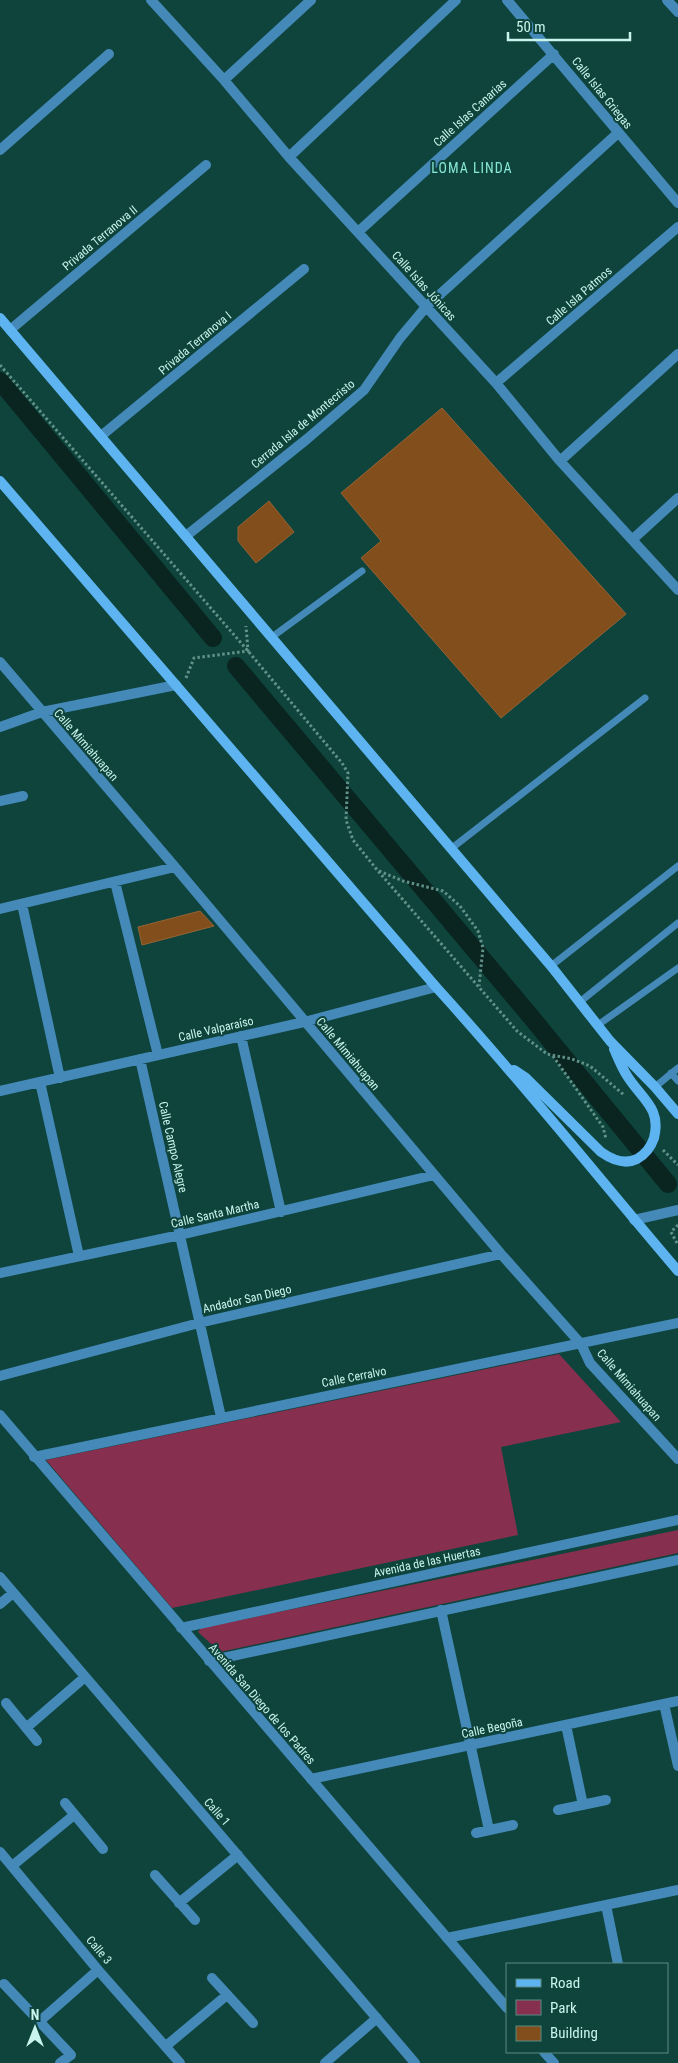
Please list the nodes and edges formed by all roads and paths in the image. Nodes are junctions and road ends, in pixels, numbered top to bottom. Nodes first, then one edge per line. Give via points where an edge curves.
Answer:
1 (310, 0) edge
2 (456, 0) edge
3 (507, 0) edge
4 (667, 0) edge
5 (153, 1) edge
6 (678, 12) edge
7 (108, 54) dead end
8 (554, 54) junction
9 (224, 80) junction
10 (618, 133) junction
11 (0, 150) edge
12 (289, 157) junction
13 (206, 165) dead end
14 (676, 198) edge
15 (678, 228) edge
16 (358, 232) junction
17 (304, 269) dead end
18 (426, 307) junction
19 (0, 318) edge
20 (10, 330) junction
21 (678, 354) edge
22 (0, 365) edge
23 (496, 383) junction
24 (101, 436) junction
25 (560, 461) junction
26 (0, 481) edge
27 (678, 498) edge
28 (186, 536) junction
29 (633, 539) junction
30 (362, 571) dead end
31 (678, 590) edge
32 (244, 603) junction
33 (272, 637) junction
34 (248, 651) junction
35 (0, 662) edge
36 (179, 688) junction
37 (645, 698) dead end
38 (42, 712) junction
39 (0, 727) edge
40 (23, 796) dead end
41 (0, 801) edge
42 (452, 848) junction
43 (678, 866) edge
44 (175, 867) junction
45 (378, 871) junction
46 (115, 882) junction
47 (22, 904) junction
48 (0, 909) edge
49 (678, 923) edge
50 (552, 966) junction
51 (678, 968) edge
52 (479, 986) junction
53 (436, 987) junction
54 (581, 1001) junction
55 (304, 1022) junction
56 (598, 1025) junction
57 (241, 1036) junction
58 (610, 1041) junction
59 (158, 1055) junction
60 (555, 1056) junction
61 (140, 1059) junction
62 (505, 1063) junction
63 (678, 1068) edge
64 (671, 1073) junction
65 (60, 1078) junction
66 (678, 1081) edge
67 (40, 1082) junction
68 (654, 1087) junction
69 (0, 1092) edge
70 (627, 1098) dead end
71 (678, 1114) edge
72 (608, 1146) dead end
73 (434, 1175) junction
74 (678, 1210) edge
75 (281, 1212) junction
76 (634, 1220) junction
77 (678, 1225) edge
78 (180, 1235) junction
79 (678, 1245) edge
80 (500, 1254) junction
81 (79, 1256) junction
82 (678, 1271) edge
83 (0, 1273) edge
84 (199, 1323) junction
85 (678, 1323) edge
86 (581, 1344) junction
87 (0, 1376) edge
88 (0, 1415) edge
89 (220, 1417) junction
90 (34, 1457) junction
91 (678, 1460) edge
92 (678, 1520) edge
93 (678, 1560) edge
94 (0, 1577) edge
95 (13, 1593) junction
96 (0, 1604) edge
97 (441, 1610) junction
98 (181, 1628) junction
99 (209, 1661) junction
100 (85, 1678) junction
101 (678, 1701) edge
102 (6, 1703) dead end
103 (664, 1704) junction
104 (566, 1725) junction
105 (26, 1728) junction
106 (37, 1741) dead end
107 (471, 1745) junction
108 (678, 1766) edge
109 (311, 1779) junction
110 (606, 1800) dead end
111 (65, 1803) dead end
112 (583, 1805) junction
113 (558, 1810) dead end
114 (74, 1815) junction
115 (513, 1825) dead end
116 (489, 1830) junction
117 (476, 1833) dead end
118 (103, 1849) dead end
119 (0, 1852) edge
120 (238, 1855) junction
121 (12, 1866) junction
122 (155, 1875) dead end
123 (678, 1890) edge
124 (179, 1903) junction
125 (606, 1905) junction
126 (195, 1920) dead end
127 (447, 1938) junction
128 (618, 1963) edge
129 (98, 1970) junction
130 (212, 1978) dead end
131 (4, 1984) dead end
132 (227, 1994) junction
133 (506, 2007) edge
134 (377, 2018) junction
135 (40, 2021) junction
136 (253, 2023) dead end
137 (166, 2046) junction
138 (545, 2053) edge
139 (60, 2063) edge
140 (180, 2063) edge
141 (325, 2063) edge
142 (415, 2063) edge
143 (554, 2063) edge

1 - 9 street
2 - 12 street
3 - 8 street, Calle Islas Griegas
4 - 6 street
5 - 9 street, Calle Islas Jónicas
7 - 11 street
8 - 10 street, Calle Islas Griegas
8 - 16 street, Calle Islas Canarias
9 - 12 street, Calle Islas Jónicas
10 - 14 street, Calle Islas Griegas
10 - 18 street, Cerrada Isla de Montecristo
12 - 16 street, Calle Islas Jónicas
13 - 20 street, Privada Terranova II
15 - 23 street, Calle Isla Patmos
16 - 18 street, Calle Islas Jónicas
17 - 24 street, Privada Terranova I
18 - 23 street, Calle Islas Jónicas
18 - 28 street, Cerrada Isla de Montecristo via 364,390
19 - 20 main road
20 - 24 main road
21 - 25 street
22 - 34 path
23 - 25 street, Calle Islas Jónicas
24 - 28 main road
25 - 29 street, Calle Islas Jónicas
26 - 36 main road
27 - 29 street
28 - 32 main road
29 - 31 street, Calle Islas Jónicas
30 - 33 lane
32 - 33 main road
32 - 34 path
33 - 42 main road
34 - 36 path via 194,658
34 - 45 path via 348,773 346,820 353,840
35 - 38 street, Calle Mimiahuapan
36 - 38 street
36 - 53 main road
37 - 42 lane
38 - 39 street
38 - 44 street, Calle Mimiahuapan
40 - 41 street
42 - 50 main road
43 - 50 lane
44 - 46 street
44 - 55 street, Calle Mimiahuapan
45 - 52 path
45 - 52 path via 443,891 460,906 478,932 483,948
46 - 47 street
46 - 59 street
47 - 48 street
47 - 65 street
49 - 54 lane
50 - 54 main road
51 - 56 lane
52 - 60 path via 517,1031 547,1054
53 - 55 street, Calle Valparaíso
53 - 62 main road
54 - 56 main road
55 - 57 street, Calle Valparaíso
55 - 73 street, Calle Mimiahuapan
56 - 58 main road
57 - 59 street, Calle Valparaíso
57 - 75 street
58 - 62 main road via 626,1075 656,1116 651,1148 636,1159 622,1161 606,1156 526,1078
58 - 68 main road
59 - 61 street, Calle Valparaíso
60 - 70 path via 590,1066
60 - 72 path via 603,1127
61 - 65 street, Calle Valparaíso
61 - 78 street, Calle Campo Alegre
62 - 76 main road
63 - 64 lane
64 - 66 lane
64 - 68 lane
65 - 67 street, Calle Valparaíso
67 - 69 street, Calle Valparaíso
67 - 81 street
68 - 71 main road
73 - 75 street, Calle Santa Martha
73 - 80 street, Calle Mimiahuapan
74 - 76 street
75 - 78 street, Calle Santa Martha
76 - 82 main road
77 - 79 path via 671,1232
78 - 81 street, Calle Santa Martha
78 - 84 street, Calle Campo Alegre
80 - 84 street, Andador San Diego
80 - 86 street, Calle Mimiahuapan
81 - 83 street, Calle Santa Martha
84 - 87 street, Andador San Diego
84 - 89 street, Calle Campo Alegre
85 - 86 street, Calle Cerralvo
86 - 89 street, Calle Cerralvo
86 - 91 street, Calle Mimiahuapan via 590,1363
88 - 90 street, Avenida San Diego de los Padres
89 - 90 street, Calle Cerralvo
90 - 98 street, Avenida San Diego de los Padres
92 - 98 street, Avenida de las Huertas
93 - 97 street
94 - 95 street, Calle 1
95 - 96 street
95 - 100 street, Calle 1
97 - 99 street
97 - 107 street
98 - 99 street, Avenida San Diego de los Padres
99 - 109 street, Avenida San Diego de los Padres
100 - 105 street
100 - 120 street, Calle 1
101 - 103 street, Calle Begoña
102 - 105 street
103 - 104 street, Calle Begoña
103 - 108 street
104 - 107 street, Calle Begoña
104 - 112 street
105 - 106 street
107 - 109 street, Calle Begoña
107 - 116 street
109 - 127 street, Avenida San Diego de los Padres
110 - 112 street
111 - 114 street
112 - 113 street
114 - 118 street
114 - 121 street
115 - 116 street
116 - 117 street
119 - 121 street, Calle 3
120 - 124 street
120 - 134 street, Calle 1
121 - 129 street, Calle 3
122 - 124 street
123 - 125 street
124 - 126 street
125 - 127 street
125 - 128 street
127 - 133 street, Avenida San Diego de los Padres
129 - 135 street
129 - 137 street, Calle 3
130 - 132 street
131 - 135 street
132 - 136 street
132 - 137 street
134 - 141 street
134 - 142 street, Calle 1
135 - 139 street via 71,2054
137 - 140 street, Calle 3
138 - 143 street

